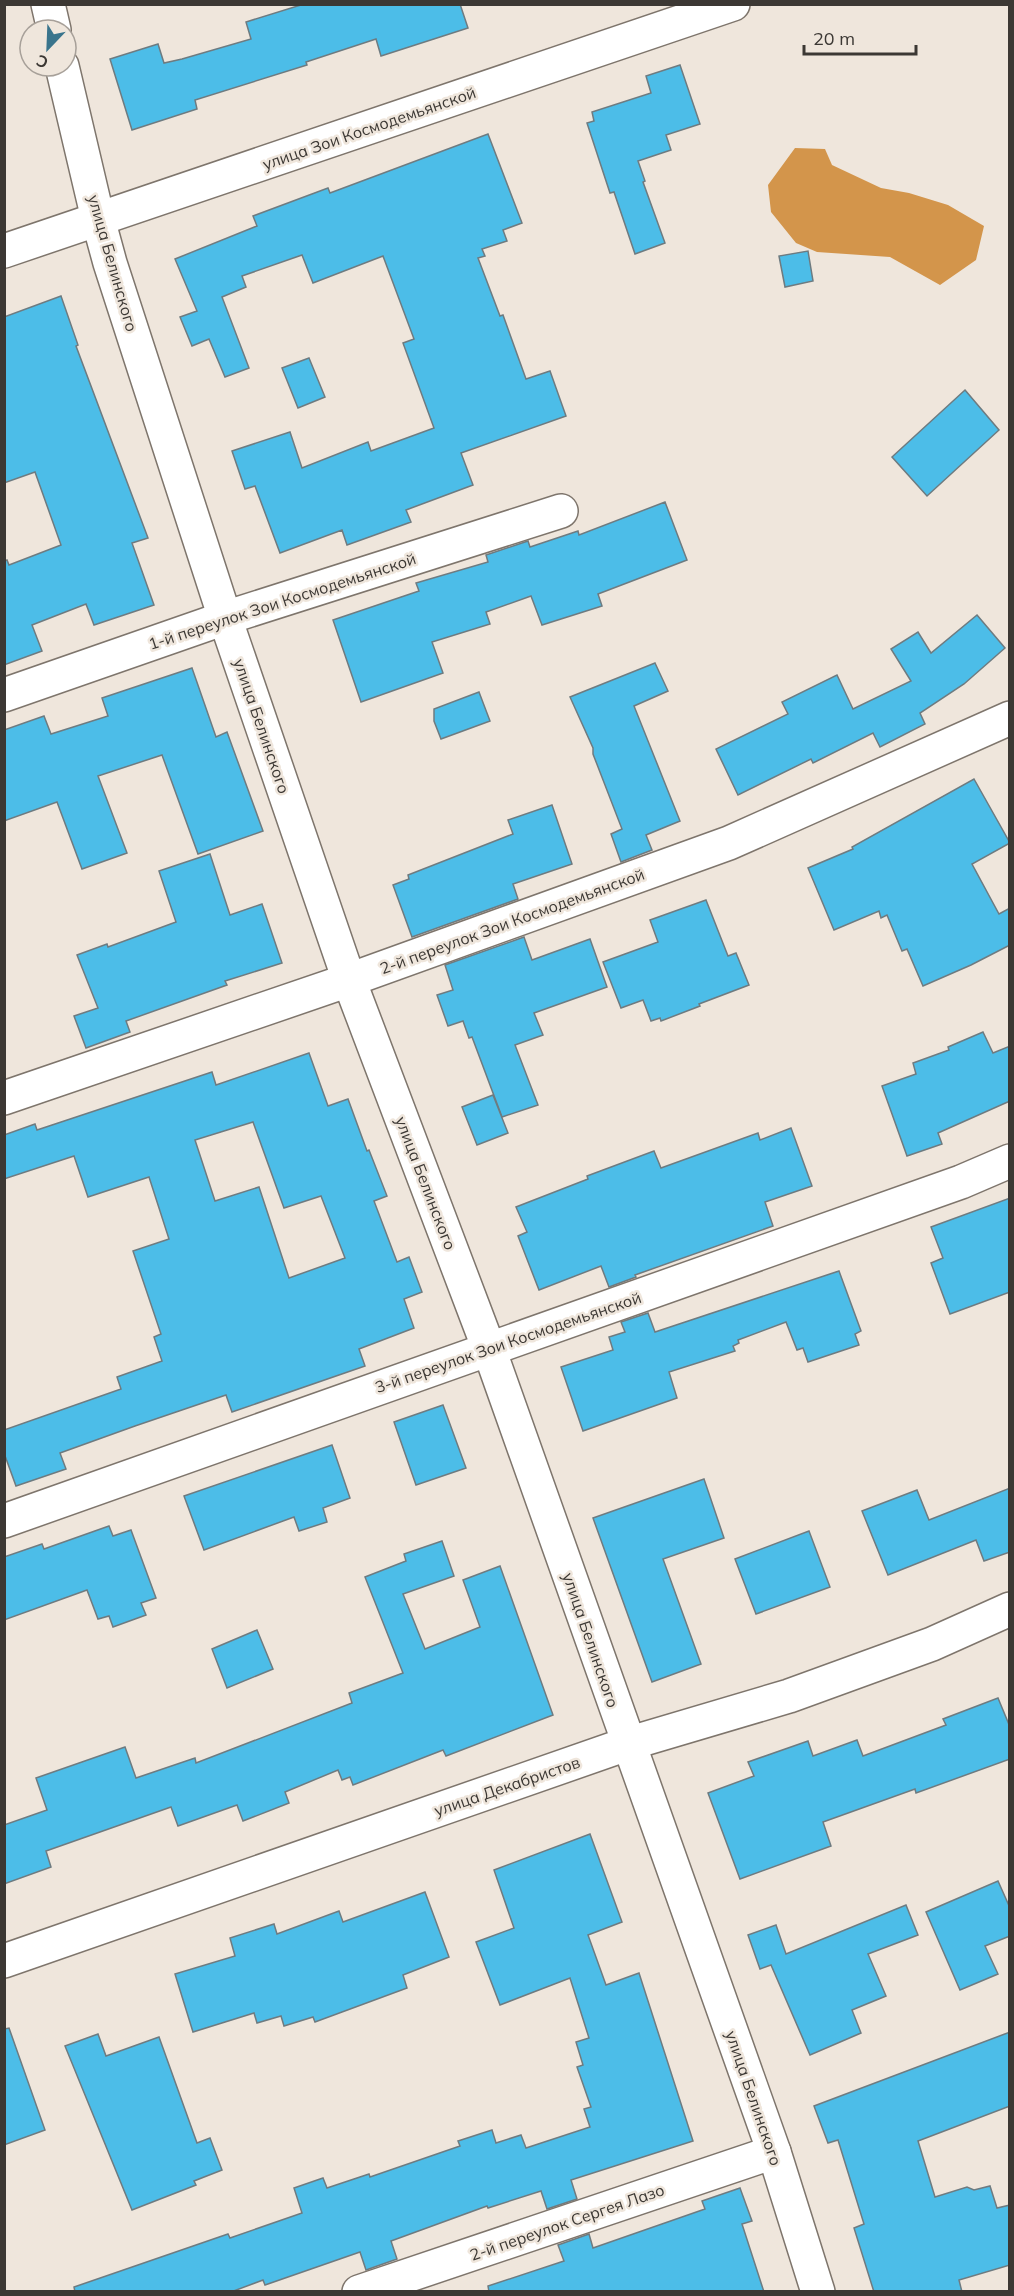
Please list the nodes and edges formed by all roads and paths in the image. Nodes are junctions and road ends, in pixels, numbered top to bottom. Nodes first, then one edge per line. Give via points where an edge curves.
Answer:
1 (733, 4) edge
2 (65, 78) edge
3 (98, 219) junction
4 (4, 251) edge
5 (561, 511) dead end
6 (225, 618) junction
7 (4, 695) edge
8 (1010, 718) edge
9 (349, 980) junction
10 (4, 1098) edge
11 (1010, 1161) edge
12 (489, 1348) junction
13 (4, 1521) edge
14 (1010, 1609) edge
15 (627, 1744) junction
16 (4, 1961) edge
17 (774, 2152) junction
18 (359, 2292) edge
19 (818, 2292) edge

1 - 3 street, улица Зои Космодемьянской
2 - 3 street, улица Белинского
3 - 4 street, улица Зои Космодемьянской
3 - 6 street, улица Белинского
5 - 6 street, 1-й переулок Зои Космодемьянской
6 - 7 street, 1-й переулок Зои Космодемьянской
6 - 9 street, улица Белинского
8 - 9 street, 2-й переулок Зои Космодемьянской via 729,843
9 - 10 street, 2-й переулок Зои Космодемьянской
9 - 12 street, улица Белинского
11 - 12 street, 3-й переулок Зои Космодемьянской via 961,1182
12 - 13 street, 3-й переулок Зои Космодемьянской
12 - 15 street, улица Белинского
14 - 15 street, улица Декабристов via 932,1644 789,1696
15 - 16 street, улица Декабристов
15 - 17 street, улица Белинского
17 - 18 street, 2-й переулок Сергея Лазо
17 - 19 street, улица Белинского

